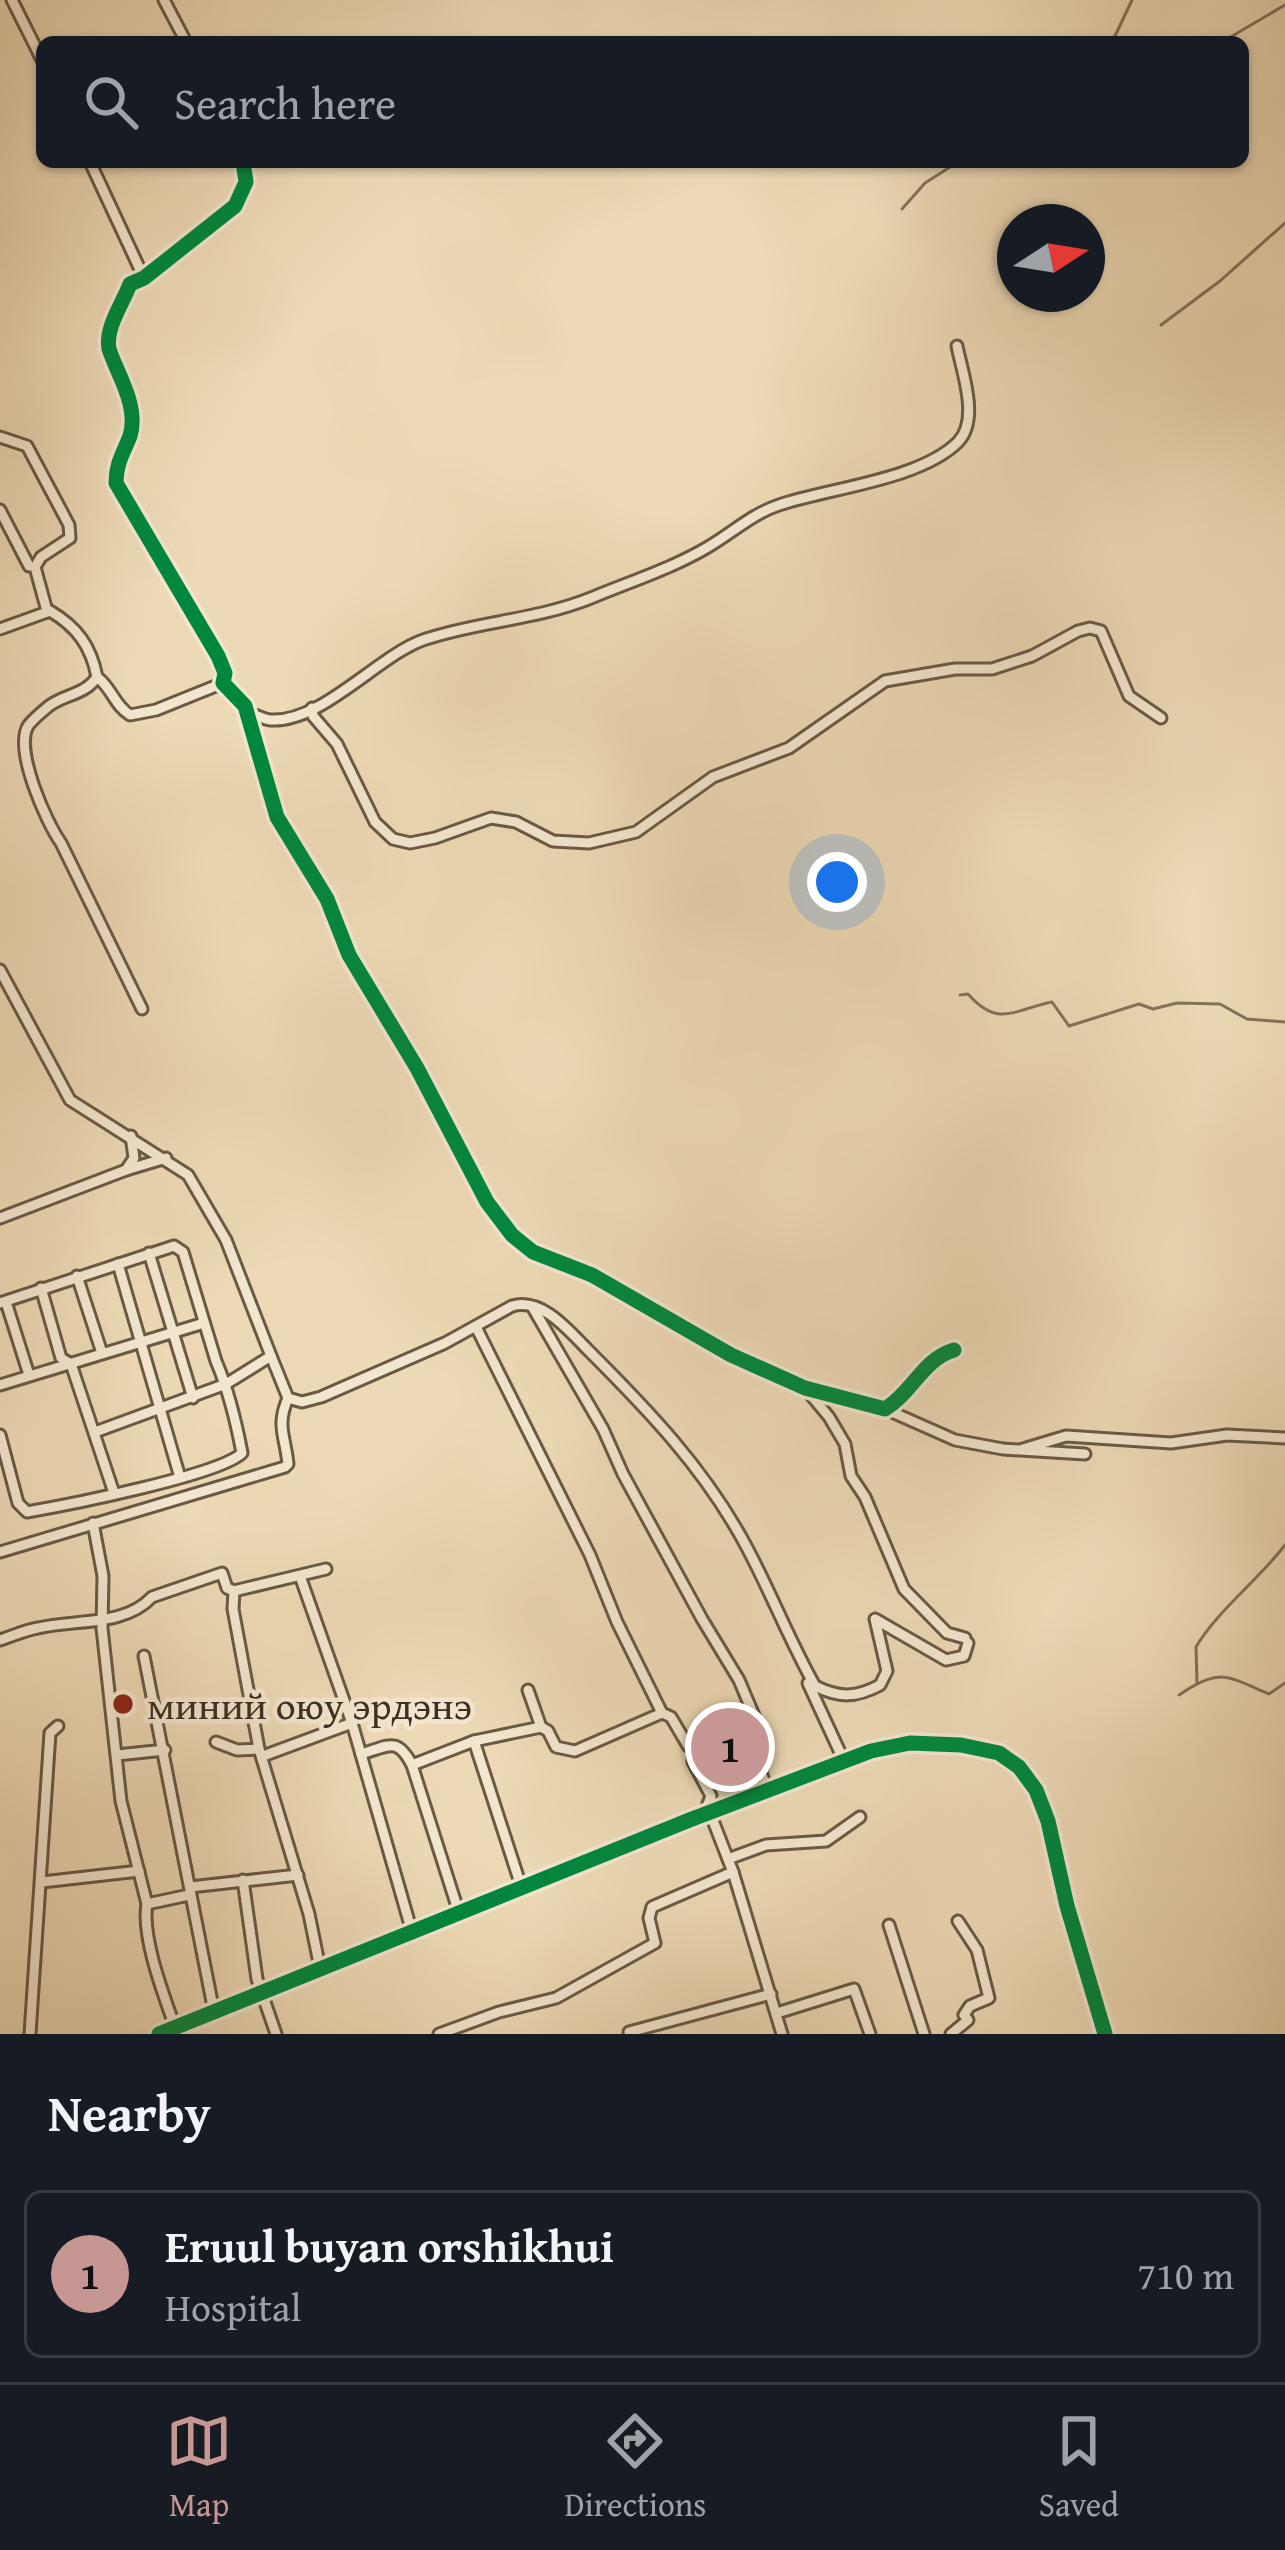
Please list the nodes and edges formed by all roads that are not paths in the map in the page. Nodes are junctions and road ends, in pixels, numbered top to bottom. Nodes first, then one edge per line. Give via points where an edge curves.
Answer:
1 (13, 0) edge
2 (164, 0) edge
3 (183, 36) edge
4 (36, 48) edge
5 (93, 168) edge
6 (244, 168) edge
7 (143, 278) junction
8 (957, 346) dead end
9 (0, 437) edge
10 (0, 510) edge
11 (29, 566) dead end
12 (47, 611) junction
13 (0, 629) edge
14 (97, 677) junction
15 (224, 683) junction
16 (312, 708) junction
17 (246, 712) junction
18 (1161, 718) dead end
19 (0, 970) edge
20 (142, 1009) dead end
21 (131, 1136) junction
22 (166, 1158) junction
23 (127, 1171) junction
24 (0, 1218) edge
25 (149, 1253) junction
26 (118, 1264) junction
27 (77, 1276) junction
28 (41, 1288) junction
29 (3, 1303) edge
30 (533, 1308) junction
31 (204, 1323) junction
32 (476, 1327) junction
33 (173, 1331) junction
34 (140, 1342) junction
35 (954, 1350) dead end
36 (102, 1353) junction
37 (271, 1356) junction
38 (67, 1364) junction
39 (29, 1376) junction
40 (226, 1384) junction
41 (0, 1385) edge
42 (805, 1388) junction
43 (193, 1398) junction
44 (288, 1398) junction
45 (885, 1409) junction
46 (162, 1410) junction
47 (95, 1432) junction
48 (0, 1435) edge
49 (1285, 1438) edge
50 (1023, 1449) junction
51 (1085, 1454) dead end
52 (179, 1474) junction
53 (710, 1492) junction
54 (114, 1493) junction
55 (93, 1523) junction
56 (0, 1552) edge
57 (326, 1569) dead end
58 (300, 1576) junction
59 (234, 1591) junction
60 (104, 1621) junction
61 (0, 1640) edge
62 (144, 1656) dead end
63 (528, 1690) dead end
64 (662, 1713) junction
65 (352, 1723) junction
66 (58, 1726) dead end
67 (541, 1727) junction
68 (216, 1742) dead end
69 (474, 1742) junction
70 (752, 1743) junction
71 (694, 1746) junction
72 (165, 1750) junction
73 (261, 1753) junction
74 (361, 1754) junction
75 (117, 1756) junction
76 (844, 1761) junction
77 (412, 1765) junction
78 (768, 1791) junction
79 (705, 1814) junction
80 (860, 1817) dead end
81 (728, 1859) junction
82 (139, 1871) junction
83 (733, 1872) junction
84 (298, 1875) junction
85 (243, 1880) junction
86 (42, 1882) junction
87 (522, 1889) junction
88 (190, 1891) junction
89 (147, 1904) junction
90 (459, 1913) junction
91 (958, 1922) dead end
92 (889, 1925) dead end
93 (412, 1932) junction
94 (320, 1968) junction
95 (261, 1991) junction
96 (771, 1994) junction
97 (214, 2012) junction
98 (777, 2013) junction
99 (198, 2018) junction
100 (175, 2027) junction
101 (628, 2032) edge
102 (30, 2034) edge
103 (159, 2034) edge
104 (202, 2034) edge
105 (276, 2034) edge
106 (439, 2034) edge
107 (782, 2034) edge
108 (870, 2034) edge
109 (924, 2034) edge
110 (951, 2034) edge
111 (1105, 2034) edge

1 - 4 street
2 - 3 street
5 - 7 street
6 - 7 street via 236,206
7 - 15 street via 130,284 107,338 133,418 116,483 218,656
8 - 16 street via 968,411 956,445 888,476 778,505 705,549 569,606 425,639
9 - 12 street via 27,446 69,525 70,538 35,567
10 - 11 street
12 - 13 street
12 - 14 street via 82,636
14 - 15 street via 134,716
14 - 20 street via 40,715 24,746 48,825
15 - 17 street
16 - 17 street via 271,721
16 - 18 street via 375,822 410,843 491,818 563,843 625,837 713,777 789,748 885,681 992,669 1090,628 1101,631 1129,696
17 - 42 street via 277,817 512,1235
19 - 21 street via 70,1100
21 - 22 street
21 - 23 street
22 - 23 street
22 - 37 street via 206,1201
23 - 24 street
25 - 26 street
25 - 31 street via 174,1246 183,1252
25 - 33 street
26 - 27 street
26 - 34 street
27 - 28 street
27 - 36 street
28 - 29 street
28 - 38 street
29 - 39 street
30 - 32 street via 512,1306
30 - 53 street via 561,1322 635,1394
30 - 70 street via 739,1680 755,1718
31 - 33 street
31 - 40 street
32 - 44 street via 321,1397
32 - 64 street
33 - 34 street
33 - 43 street
34 - 36 street
34 - 46 street
35 - 45 street via 934,1358
36 - 38 street
37 - 40 street
37 - 44 street
38 - 39 street
38 - 47 street
39 - 41 street
40 - 43 street
40 - 52 street via 242,1453
42 - 45 street
42 - 53 street via 844,1444 904,1589 947,1633 966,1640 964,1656 946,1660 875,1619 887,1671 880,1685 851,1696 815,1686
43 - 46 street
44 - 55 street via 279,1424 285,1467
45 - 50 street via 955,1440
46 - 47 street
46 - 52 street
47 - 54 street
48 - 54 street via 27,1513
49 - 50 street via 1172,1443 1066,1436
50 - 51 street
52 - 54 street
53 - 76 street
55 - 56 street
55 - 60 street
57 - 58 street
58 - 59 street
58 - 65 street
59 - 60 street via 215,1575
59 - 73 street
60 - 61 street
60 - 75 street
62 - 72 street
63 - 67 street
64 - 67 street via 575,1751 556,1747
64 - 71 street
65 - 73 street
65 - 74 street
66 - 86 street via 50,1733
67 - 69 street
68 - 73 street
69 - 77 street
69 - 87 street
70 - 71 street via 736,1732
70 - 78 street
71 - 79 street via 693,1762 711,1796
72 - 75 street
72 - 88 street
73 - 84 street
74 - 77 street via 396,1744
74 - 93 street
75 - 82 street
76 - 78 street
76 - 111 street via 928,1743 999,1753 1019,1767 1048,1822
77 - 90 street
78 - 79 street
79 - 81 street
79 - 87 street
80 - 81 street via 826,1841 766,1845
81 - 83 street
82 - 86 street
82 - 89 street
83 - 96 street
83 - 106 street via 652,1907 655,1943 576,1987
84 - 85 street
84 - 94 street
85 - 88 street
85 - 95 street
86 - 102 street
87 - 90 street
88 - 89 street
88 - 97 street
89 - 100 street
90 - 93 street
91 - 110 street via 990,1990 966,2010 972,2025
92 - 109 street
93 - 94 street
94 - 95 street
95 - 97 street
95 - 105 street
96 - 98 street
96 - 101 street
97 - 99 street
98 - 107 street
98 - 108 street via 854,1989
99 - 100 street
99 - 104 street
100 - 103 street

